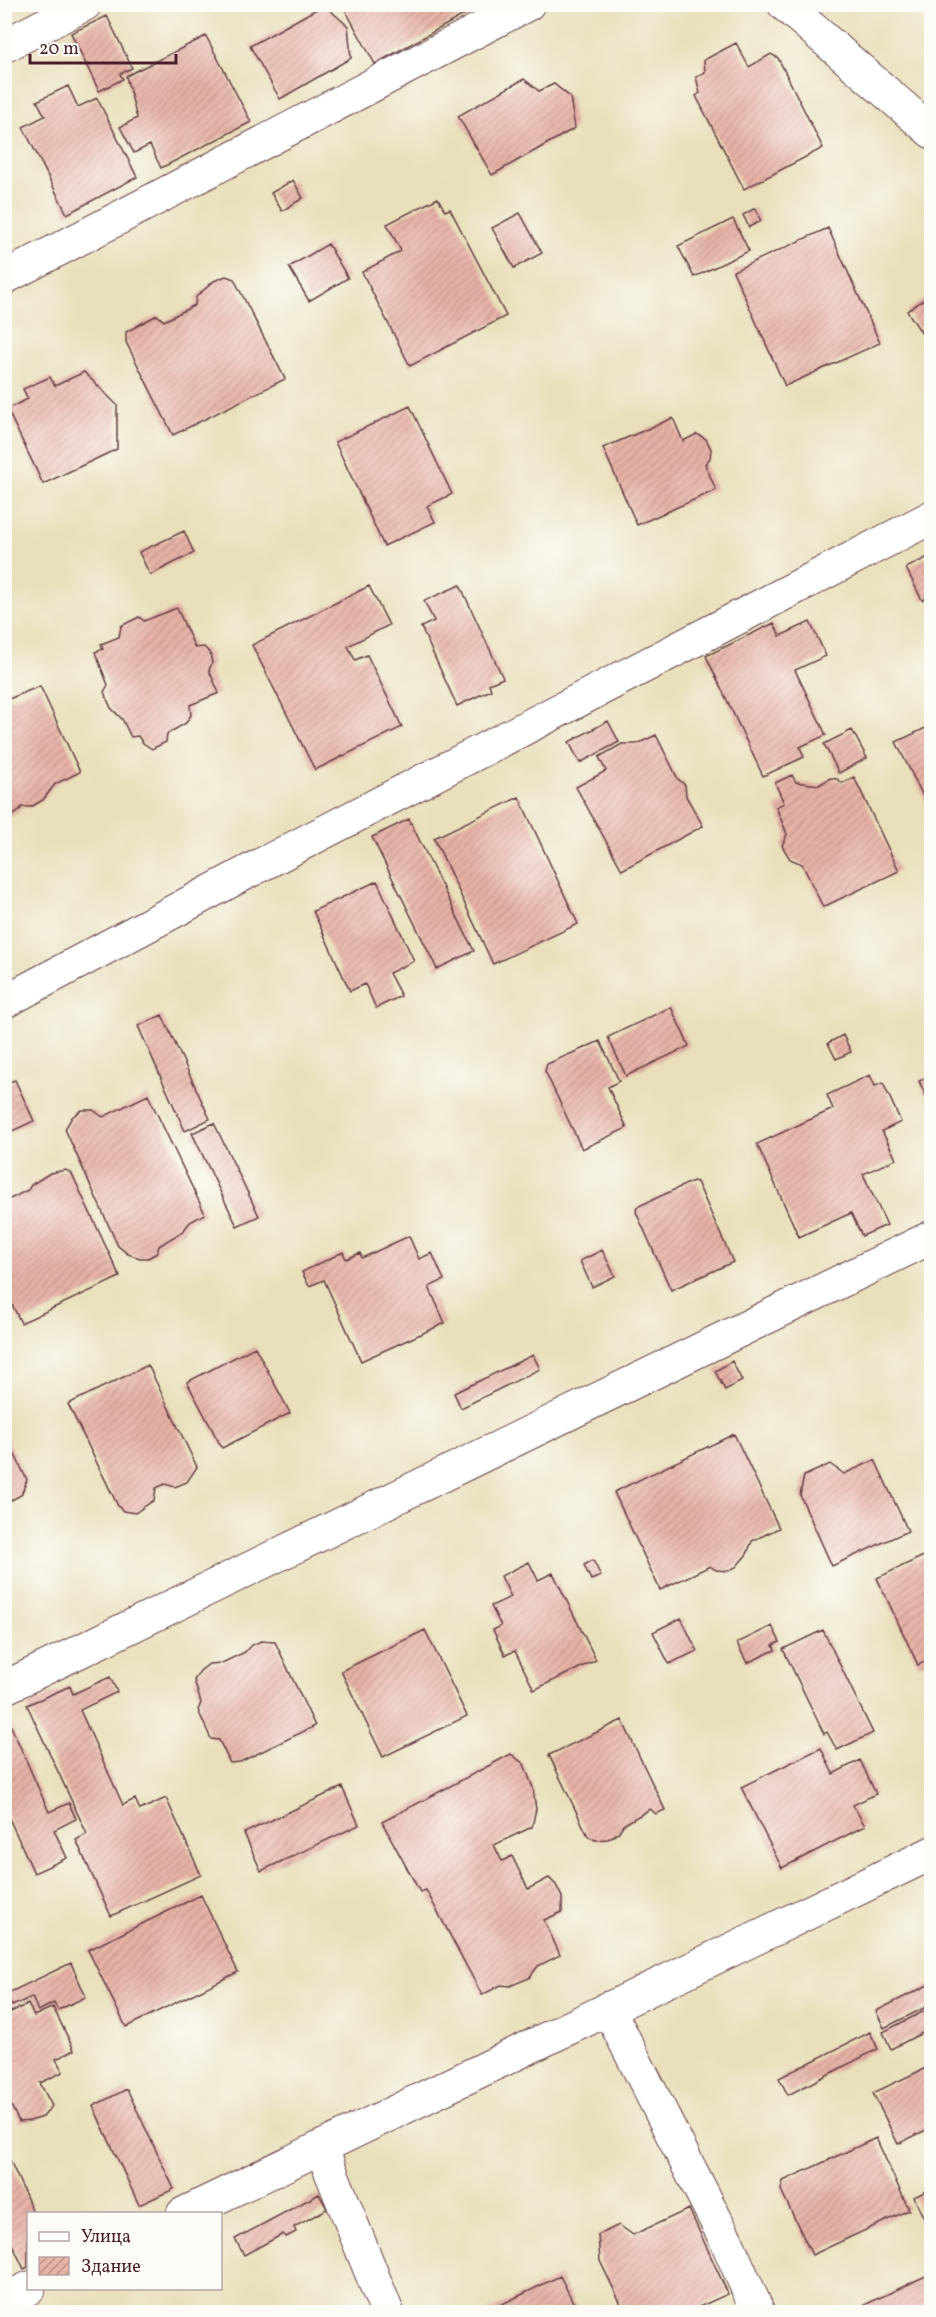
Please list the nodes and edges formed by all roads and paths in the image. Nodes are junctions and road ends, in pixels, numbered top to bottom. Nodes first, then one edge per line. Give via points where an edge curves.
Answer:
1 (85, 4) edge
2 (528, 4) edge
3 (784, 4) edge
4 (4, 46) edge
5 (932, 132) edge
6 (4, 278) edge
7 (932, 517) edge
8 (4, 1002) edge
9 (932, 1236) edge
10 (4, 1688) edge
11 (932, 1853) edge
12 (608, 2008) junction
13 (321, 2147) junction
14 (187, 2212) edge
15 (27, 2290) edge
16 (4, 2300) edge
17 (387, 2313) edge
18 (758, 2313) edge

1 - 4 street
2 - 6 street
3 - 5 street
7 - 8 street
9 - 10 street
11 - 12 street
12 - 13 street
12 - 18 street via 726,2240
13 - 14 street
13 - 17 street
15 - 16 street

